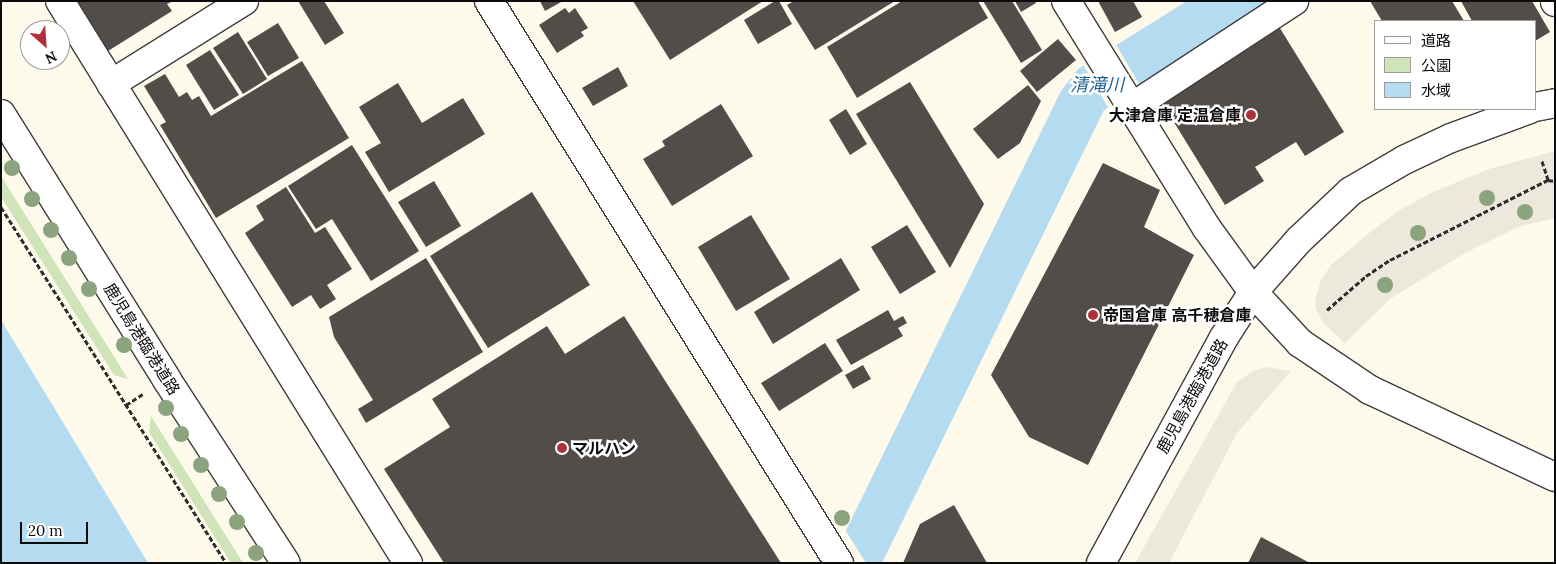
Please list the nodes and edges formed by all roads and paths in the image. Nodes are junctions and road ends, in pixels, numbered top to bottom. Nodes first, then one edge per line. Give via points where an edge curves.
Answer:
1 (60, 1) edge
2 (244, 1) edge
3 (489, 1) edge
4 (1066, 1) edge
5 (1294, 1) edge
6 (111, 84) junction
7 (1555, 104) edge
8 (1132, 107) junction
9 (1536, 107) edge
10 (1527, 110) edge
11 (1, 114) edge
12 (1542, 161) dead end
13 (1548, 180) junction
14 (1555, 181) edge
15 (1, 207) edge
16 (1253, 292) junction
17 (1327, 310) dead end
18 (143, 394) dead end
19 (126, 405) junction
20 (1555, 477) edge
21 (833, 553) edge
22 (226, 563) edge
23 (286, 563) edge
24 (408, 563) edge
25 (1101, 563) edge

1 - 6 street
2 - 6 street
3 - 21 street
4 - 8 street
5 - 8 street
6 - 24 street
7 - 9 street
8 - 16 street via 1206,227
10 - 16 street, 鹿児島港臨港道路 via 1451,138 1404,160 1351,191 1299,240
11 - 23 street, 鹿児島港臨港道路
12 - 13 path
13 - 14 path
13 - 17 path via 1390,260
15 - 19 path
16 - 20 street via 1300,343 1370,390
16 - 25 street, 鹿児島港臨港道路 via 1215,352
18 - 19 path
19 - 22 path

